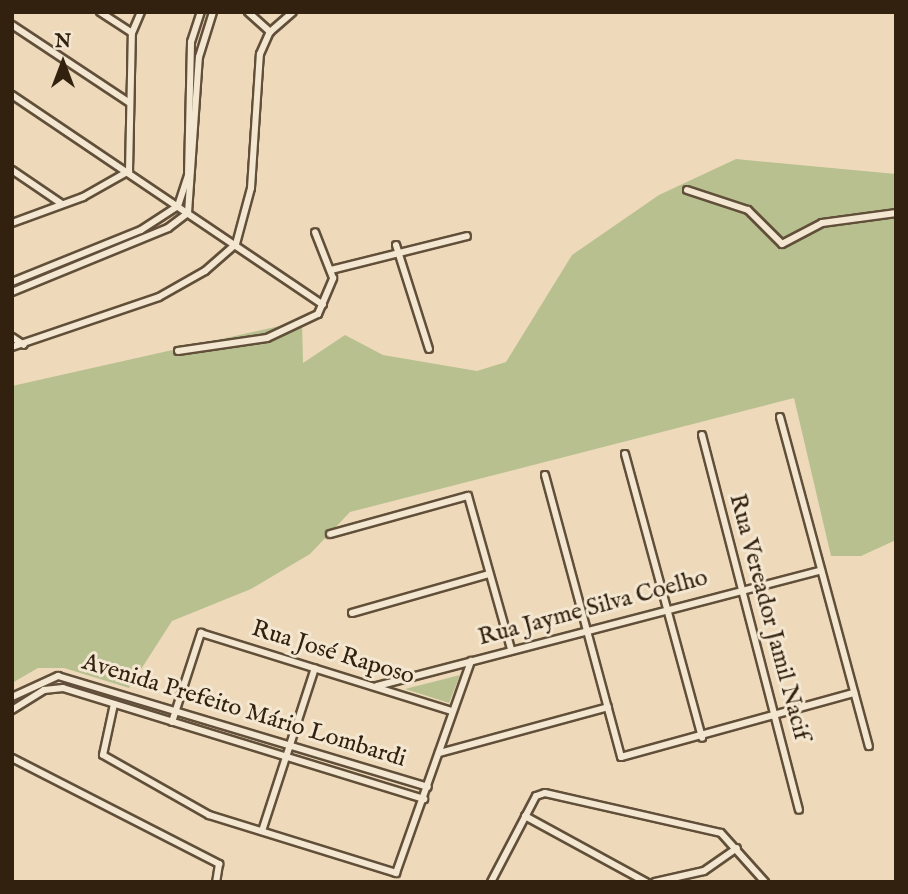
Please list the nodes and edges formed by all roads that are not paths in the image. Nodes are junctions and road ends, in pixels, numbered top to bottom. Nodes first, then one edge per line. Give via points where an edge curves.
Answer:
1 (100, 12) edge
2 (141, 12) edge
3 (201, 12) edge
4 (213, 12) edge
5 (248, 12) edge
6 (292, 12) edge
7 (12, 25) edge
8 (270, 32) junction
9 (132, 33) junction
10 (12, 95) edge
11 (130, 103) junction
12 (12, 170) edge
13 (129, 171) junction
14 (687, 190) dead end
15 (62, 204) junction
16 (178, 206) junction
17 (896, 212) edge
18 (188, 213) junction
19 (12, 223) edge
20 (315, 232) dead end
21 (467, 236) dead end
22 (236, 244) junction
23 (396, 245) dead end
24 (398, 253) junction
25 (331, 270) junction
26 (12, 282) edge
27 (12, 292) edge
28 (323, 305) junction
29 (12, 337) edge
30 (24, 345) junction
31 (12, 347) edge
32 (429, 349) dead end
33 (178, 351) dead end
34 (780, 417) dead end
35 (702, 435) dead end
36 (625, 454) dead end
37 (545, 475) dead end
38 (330, 534) dead end
39 (821, 570) junction
40 (489, 574) junction
41 (741, 588) junction
42 (668, 607) junction
43 (352, 613) dead end
44 (589, 629) junction
45 (511, 649) junction
46 (471, 661) junction
47 (315, 668) junction
48 (40, 679) junction
49 (377, 686) junction
50 (44, 690) junction
51 (854, 693) junction
52 (12, 697) edge
53 (114, 704) junction
54 (608, 706) junction
55 (175, 708) junction
56 (12, 710) edge
57 (451, 711) junction
58 (776, 716) junction
59 (172, 722) junction
60 (702, 738) junction
61 (287, 741) junction
62 (869, 746) dead end
63 (439, 754) junction
64 (283, 755) junction
65 (12, 758) edge
66 (428, 786) junction
67 (424, 799) junction
68 (799, 810) dead end
69 (525, 816) junction
70 (262, 831) junction
71 (737, 848) junction
72 (216, 882) edge
73 (491, 882) edge
74 (646, 882) edge
75 (655, 882) edge
76 (765, 882) edge

1 - 9 street
2 - 9 street
3 - 16 street via 191,42 188,175
4 - 18 street via 200,57
5 - 8 street
6 - 8 street
7 - 11 street
8 - 22 street via 260,54 251,188
9 - 11 street
10 - 13 street
11 - 13 street
12 - 15 street
13 - 15 street
13 - 16 street
14 - 17 street via 748,210 782,244 822,223
15 - 19 street
16 - 18 street
16 - 26 street via 142,230
18 - 22 street
18 - 27 street via 168,228
20 - 25 street
21 - 24 street
22 - 28 street
22 - 30 street via 205,271 159,296
23 - 24 street
24 - 25 street
24 - 32 street
25 - 28 street
28 - 33 street via 308,323 267,338
29 - 30 street
30 - 31 street
34 - 39 street
35 - 41 street, Rua Vereador Jamil Nacif
36 - 42 street
37 - 44 street
38 - 40 street via 468,496
39 - 41 street, Rua Jayme Silva Coelho
39 - 51 street
40 - 43 street
40 - 45 street
41 - 42 street, Rua Jayme Silva Coelho
41 - 58 street, Rua Vereador Jamil Nacif
42 - 44 street, Rua Jayme Silva Coelho
42 - 60 street
44 - 45 street, Rua Jayme Silva Coelho
44 - 54 street
45 - 46 street, Rua Jayme Silva Coelho
46 - 49 street, Rua Jayme Silva Coelho
46 - 57 street
47 - 49 street, Rua José Raposo
47 - 55 street, Rua José Raposo via 204,633 198,635
47 - 61 street
48 - 50 street
48 - 52 street
48 - 55 street, Avenida Prefeito Mário Lombardi via 58,676
49 - 57 street, Rua José Raposo
50 - 53 street, Avenida Prefeito Mário Lombardi via 64,688
50 - 56 street
51 - 58 street
51 - 62 street
53 - 59 street, Avenida Prefeito Mário Lombardi
53 - 70 street via 103,755 209,815
54 - 60 street via 624,757
54 - 63 street
55 - 59 street
55 - 61 street, Avenida Prefeito Mário Lombardi
57 - 63 street
58 - 60 street
58 - 68 street, Rua Vereador Jamil Nacif
59 - 64 street, Avenida Prefeito Mário Lombardi
61 - 64 street
61 - 66 street, Avenida Prefeito Mário Lombardi
63 - 66 street
64 - 67 street, Avenida Prefeito Mário Lombardi
64 - 70 street
65 - 72 street via 219,864
66 - 67 street
67 - 70 street via 401,869
69 - 71 street via 545,793 721,833
69 - 73 street
69 - 74 street
71 - 75 street via 704,872
71 - 76 street

